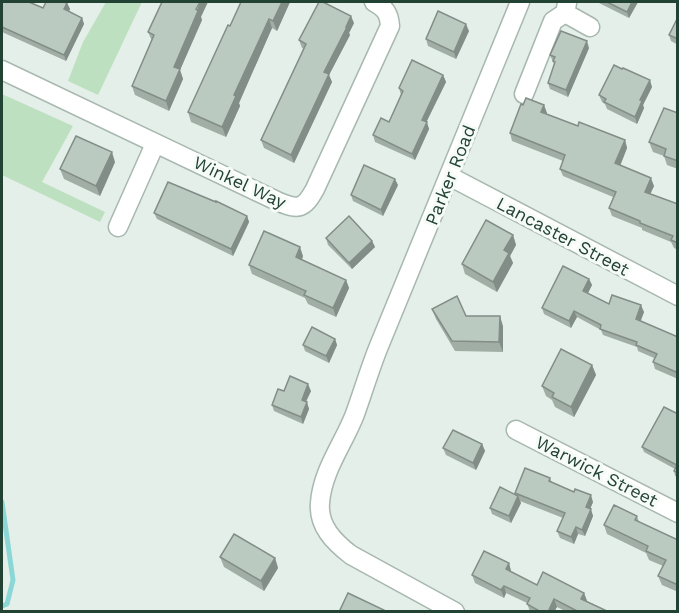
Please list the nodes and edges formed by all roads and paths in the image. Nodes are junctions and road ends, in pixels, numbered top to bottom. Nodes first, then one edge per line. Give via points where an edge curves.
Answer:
1 (374, 2) edge
2 (520, 2) edge
3 (566, 7) edge
4 (590, 27) dead end
5 (2, 70) edge
6 (524, 94) dead end
7 (155, 144) junction
8 (449, 176) junction
9 (118, 227) dead end
10 (678, 296) edge
11 (516, 430) dead end
12 (678, 513) edge
13 (422, 603) edge
14 (455, 612) edge

1 - 7 street, Winkel Way via 384,8 390,26 315,189 302,206 279,202
2 - 8 street, Parker Road
3 - 4 street
3 - 6 street via 553,21
5 - 7 street, Winkel Way
7 - 9 street
8 - 10 street, Lancaster Street
8 - 13 street, Parker Road via 322,489 320,505 321,518 332,538
11 - 12 street, Warwick Street
13 - 14 street

